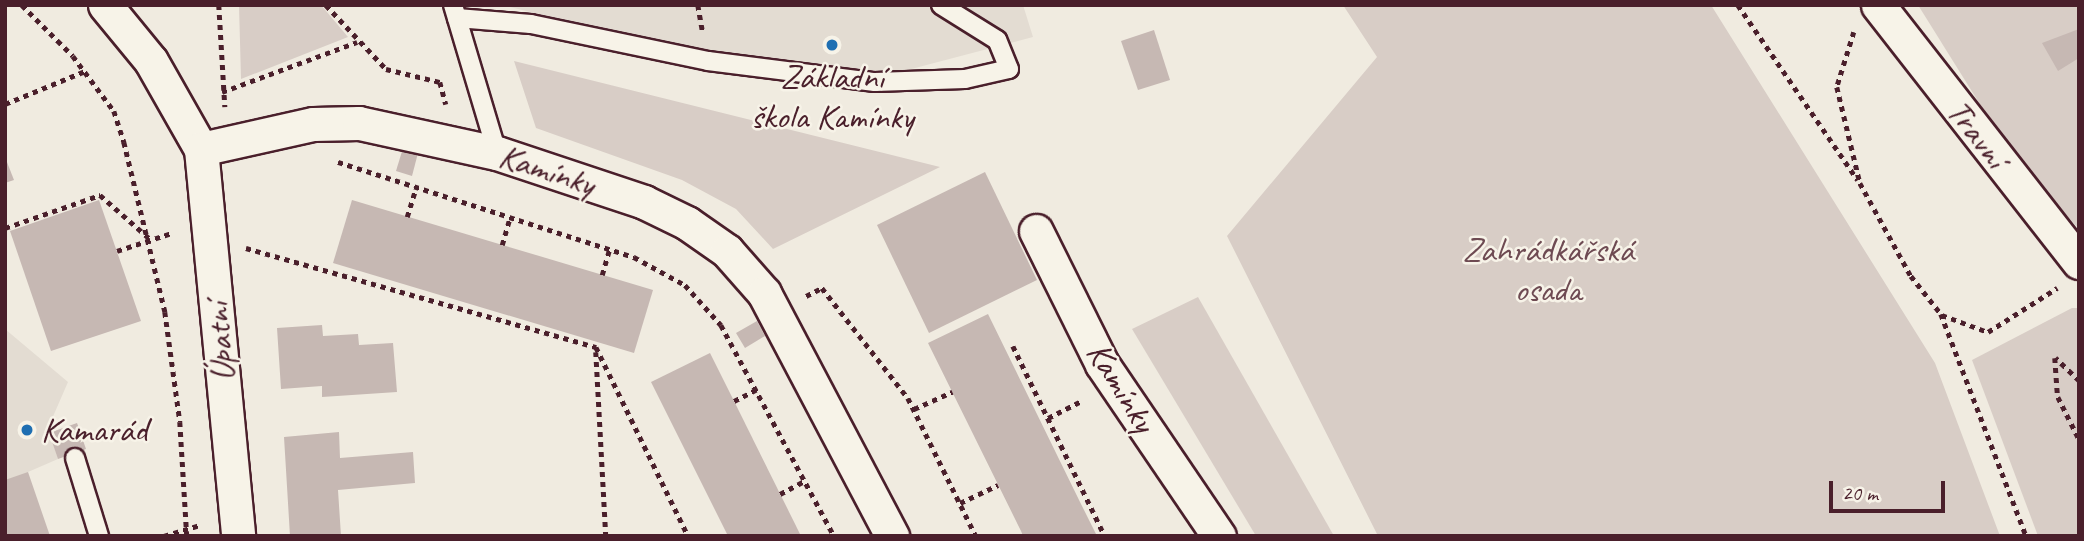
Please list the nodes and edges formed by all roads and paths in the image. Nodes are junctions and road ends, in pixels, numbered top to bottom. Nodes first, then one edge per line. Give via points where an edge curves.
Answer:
1 (22, 5) edge
2 (105, 5) edge
3 (219, 5) edge
4 (326, 5) edge
5 (941, 5) edge
6 (1738, 5) edge
7 (1868, 11) edge
8 (455, 12) edge
9 (357, 42) junction
10 (85, 71) junction
11 (222, 92) junction
12 (5, 104) edge
13 (225, 112) dead end
14 (449, 118) dead end
15 (201, 149) junction
16 (497, 153) junction
17 (331, 160) dead end
18 (1860, 183) junction
19 (416, 187) junction
20 (407, 217) dead end
21 (510, 217) junction
22 (5, 228) edge
23 (183, 229) dead end
24 (1036, 231) dead end
25 (150, 239) junction
26 (502, 245) dead end
27 (240, 247) dead end
28 (610, 250) junction
29 (117, 251) dead end
30 (2073, 271) edge
31 (602, 275) dead end
32 (796, 302) dead end
33 (1941, 314) junction
34 (1013, 345) dead end
35 (596, 347) junction
36 (1017, 356) junction
37 (1010, 359) dead end
38 (2079, 381) edge
39 (756, 390) junction
40 (952, 391) dead end
41 (734, 401) dead end
42 (914, 410) junction
43 (2079, 439) edge
44 (1064, 451) junction
45 (1057, 455) dead end
46 (75, 458) dead end
47 (804, 481) junction
48 (998, 485) dead end
49 (780, 494) dead end
50 (960, 503) junction
51 (187, 529) junction
52 (225, 529) edge
53 (166, 535) edge
54 (99, 536) edge
55 (187, 536) edge
56 (606, 536) edge
57 (688, 536) edge
58 (834, 536) edge
59 (892, 536) edge
60 (976, 536) edge
61 (1105, 536) edge
62 (1219, 536) edge
63 (2026, 536) edge

1 - 10 path
2 - 15 street via 151,61
3 - 11 path
4 - 9 path
5 - 8 lane via 997,40 1009,69 965,79 875,82 708,61
6 - 18 path
7 - 18 path via 1837,88
7 - 30 street, Travní
8 - 16 lane
9 - 11 path
9 - 14 path via 386,69 440,82
10 - 12 path
10 - 25 path via 114,111
11 - 13 path
15 - 16 street, Kamínky via 313,124 359,123
15 - 52 street, Úpatní
16 - 59 street, Kamínky via 644,202 727,251 764,293
17 - 19 path
18 - 33 path via 1911,276
19 - 20 path
19 - 21 path
21 - 26 path
21 - 28 path
22 - 25 path via 100,195
23 - 25 path
24 - 62 street, Kamínky via 1102,364
25 - 29 path
25 - 51 path via 180,422
27 - 35 path
28 - 31 path
28 - 39 path via 685,285 720,325
30 - 33 path via 1987,332
32 - 42 path via 822,288
33 - 63 path
34 - 36 path
35 - 56 path
35 - 57 path
36 - 37 path
36 - 44 path
38 - 43 path via 2055,358 2059,397
39 - 41 path
39 - 47 path
40 - 42 path
42 - 50 path
44 - 45 path
44 - 61 path
46 - 54 lane
47 - 49 path
47 - 58 path
48 - 50 path
50 - 60 path
51 - 52 path
51 - 53 path
51 - 55 path

